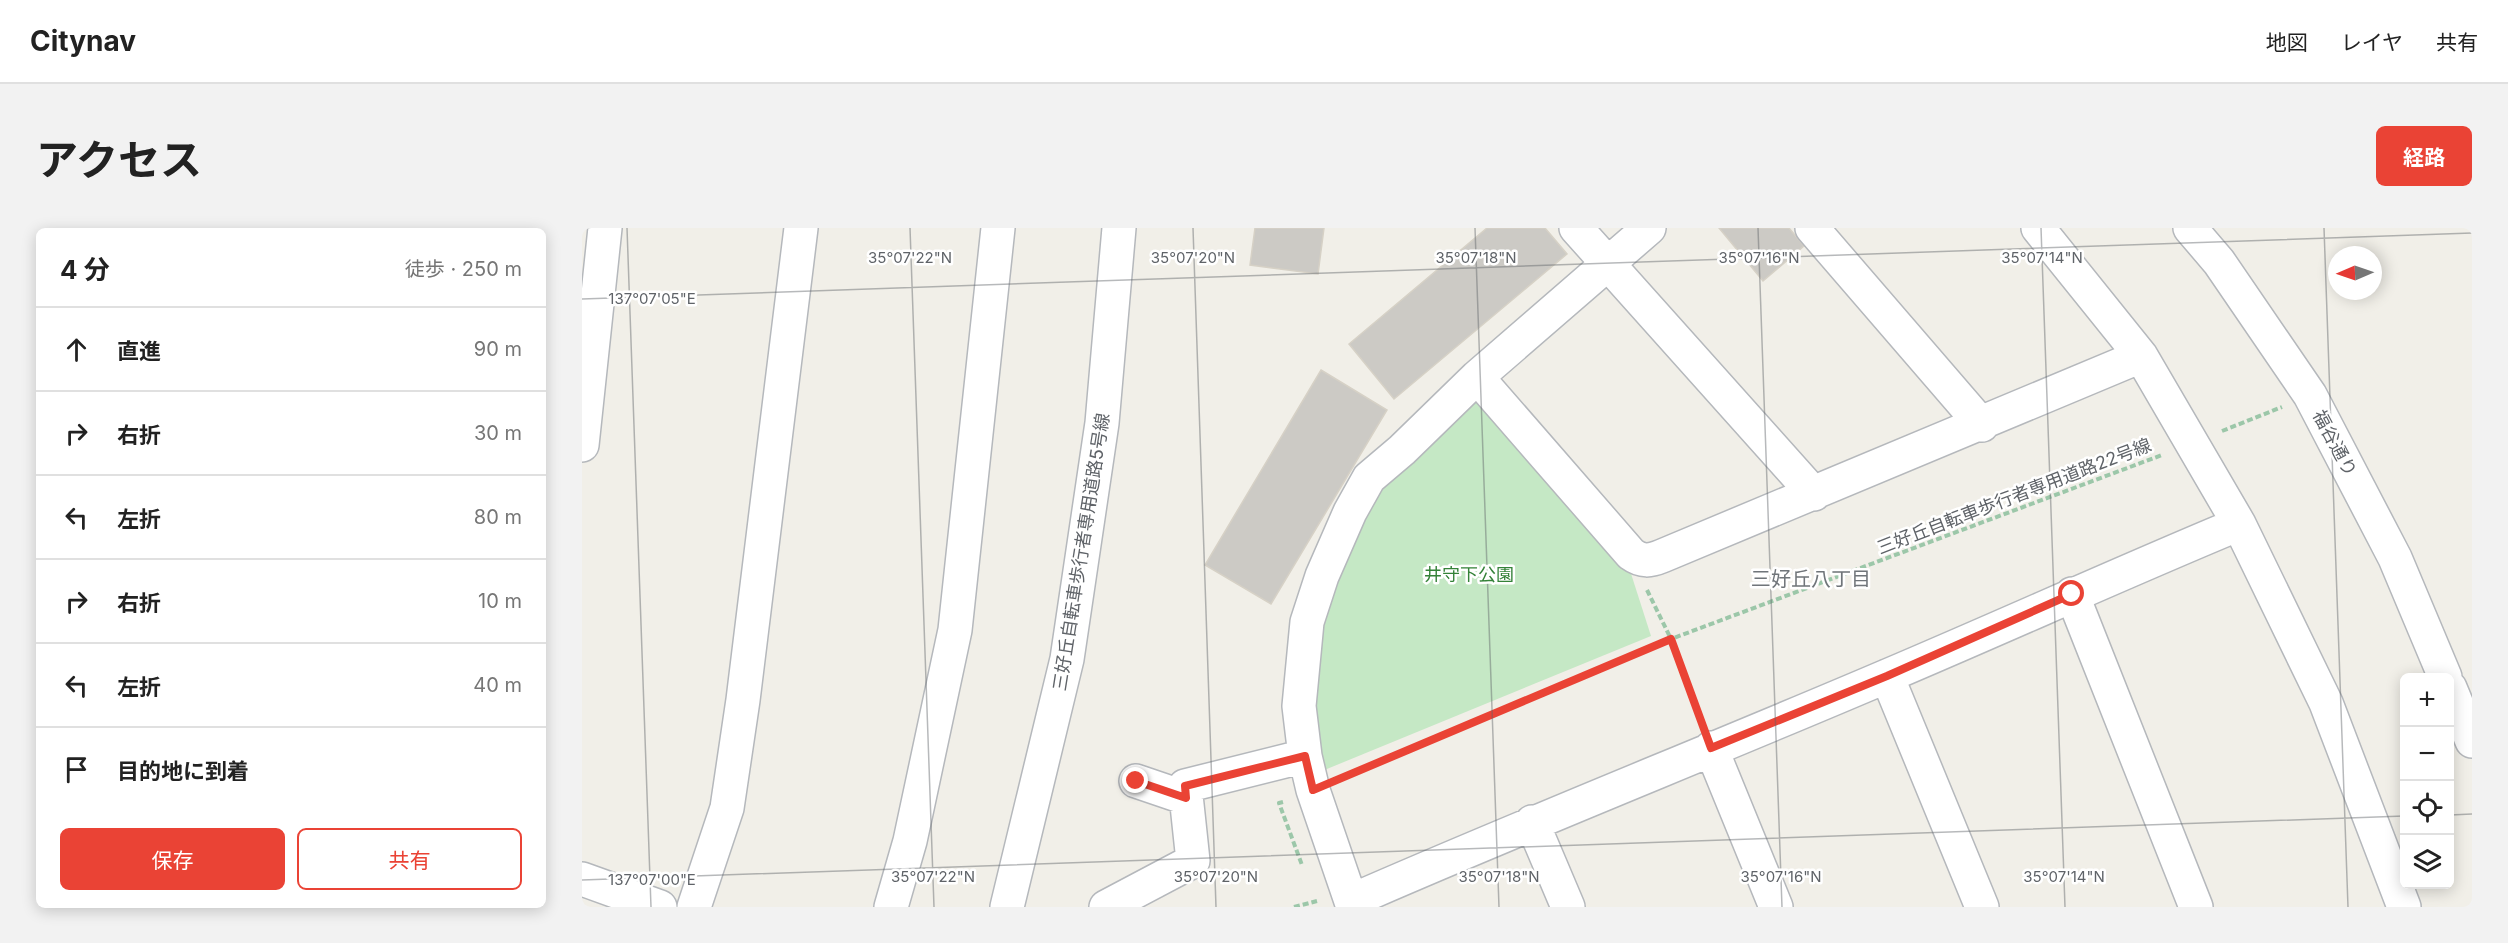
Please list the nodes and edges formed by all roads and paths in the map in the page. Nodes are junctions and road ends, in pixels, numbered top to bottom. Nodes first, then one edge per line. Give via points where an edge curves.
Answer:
1 (605, 228) edge
2 (801, 228) edge
3 (998, 228) edge
4 (1119, 228) edge
5 (1576, 228) edge
6 (1649, 228) edge
7 (1812, 228) edge
8 (2038, 228) edge
9 (2190, 228) edge
10 (1609, 263) junction
11 (2141, 356) junction
12 (1477, 377) junction
13 (2310, 395) junction
14 (1982, 425) junction
15 (2191, 444) junction
16 (582, 445) edge
17 (1814, 494) junction
18 (2239, 524) junction
19 (1640, 560) junction
20 (2072, 594) junction
21 (1671, 639) junction
22 (2443, 673) edge
23 (1887, 676) junction
24 (2454, 698) edge
25 (2472, 741) edge
26 (1711, 748) junction
27 (1305, 756) junction
28 (1136, 781) dead end
29 (1313, 790) junction
30 (1186, 798) junction
31 (1532, 822) junction
32 (582, 879) edge
33 (1352, 904) edge
34 (660, 907) edge
35 (694, 907) edge
36 (891, 907) edge
37 (1007, 907) edge
38 (1106, 907) edge
39 (1568, 907) edge
40 (1776, 907) edge
41 (1982, 907) edge
42 (2196, 907) edge
43 (2404, 907) edge

1 - 16 street
2 - 35 street via 743,700 726,808
3 - 36 street via 955,630 910,842
4 - 37 street, 三好丘自転車歩行者専用道路5号線 via 1102,423 1067,660
5 - 10 street
6 - 10 street
7 - 14 street
8 - 11 street
9 - 13 street, 福谷通り via 2219,262
10 - 12 street
10 - 17 street
11 - 14 street
11 - 15 street
12 - 19 street
12 - 27 street via 1369,478 1350,512 1307,622 1299,706
13 - 15 path, 三好丘自転車歩行者専用道路22号線
13 - 22 street, 福谷通り via 2395,558
14 - 17 street
15 - 18 street
15 - 21 path, 三好丘自転車歩行者専用道路22号線
17 - 19 street via 1652,560
18 - 20 street
18 - 43 street via 2326,703
19 - 21 path via 1642,580
20 - 23 street
20 - 42 street
21 - 26 path
21 - 29 path, 三好丘自転車歩行者専用道路22号線
23 - 26 street
23 - 41 street
24 - 25 street
26 - 31 street
26 - 40 street
27 - 29 street
27 - 30 street via 1185,786
28 - 30 street
29 - 33 street
30 - 38 street via 1192,861
31 - 33 street
31 - 39 street
32 - 34 street

